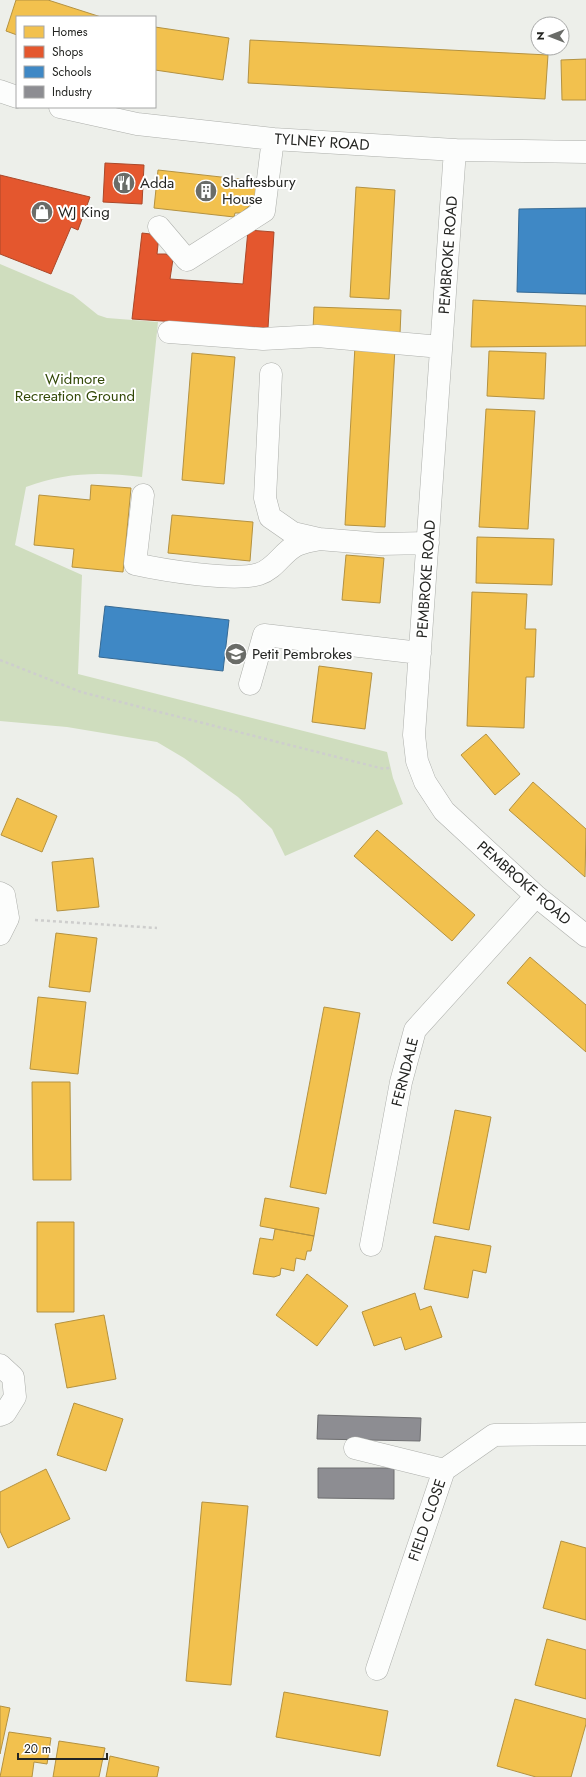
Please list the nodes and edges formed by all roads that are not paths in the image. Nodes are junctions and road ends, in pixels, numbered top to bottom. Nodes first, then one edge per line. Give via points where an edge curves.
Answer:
1 (0, 91) edge
2 (16, 97) edge
3 (65, 108) edge
4 (273, 139) junction
5 (455, 150) junction
6 (586, 152) edge
7 (159, 227) dead end
8 (169, 332) dead end
9 (441, 347) junction
10 (271, 374) dead end
11 (143, 495) dead end
12 (319, 539) junction
13 (428, 543) junction
14 (420, 653) junction
15 (250, 684) dead end
16 (0, 893) edge
17 (536, 896) junction
18 (4, 926) edge
19 (586, 936) edge
20 (371, 1245) dead end
21 (0, 1365) edge
22 (0, 1415) edge
23 (586, 1434) edge
24 (355, 1448) dead end
25 (444, 1470) junction
26 (377, 1669) dead end

1 - 2 street
3 - 4 street, TYLNEY ROAD via 137,124
4 - 5 street, TYLNEY ROAD
4 - 7 street via 264,211 186,260
5 - 6 street, TYLNEY ROAD
5 - 9 street, PEMBROKE ROAD
8 - 9 street via 263,339 317,336
9 - 13 street, PEMBROKE ROAD
10 - 12 street via 265,498 270,517 293,533
11 - 12 street via 135,564 237,578 260,574 295,546
12 - 13 street via 380,544
13 - 14 street, PEMBROKE ROAD
14 - 15 street via 264,635
14 - 17 street, PEMBROKE ROAD via 414,735 418,761 425,782 444,811
16 - 18 street via 4,895
17 - 19 street, PEMBROKE ROAD
17 - 20 street, FERNDALE via 415,1030 401,1082
21 - 22 street via 13,1377 15,1397 5,1413
23 - 25 street, FIELD CLOSE via 494,1435
24 - 25 street
25 - 26 street, FIELD CLOSE

